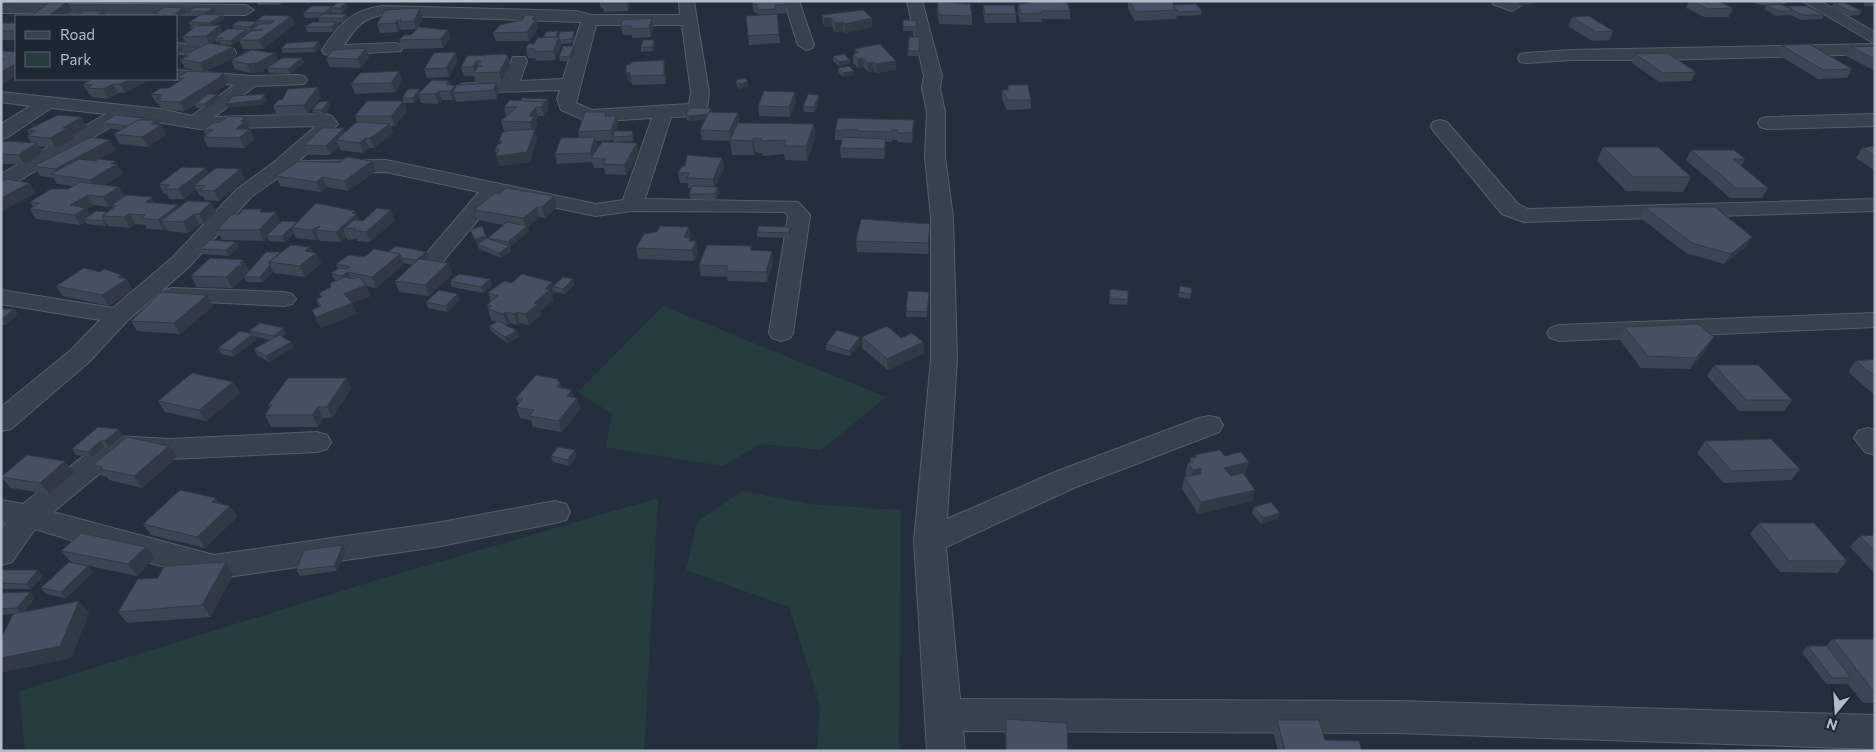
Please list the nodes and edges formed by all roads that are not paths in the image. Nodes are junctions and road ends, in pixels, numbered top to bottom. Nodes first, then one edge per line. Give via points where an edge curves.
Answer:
1 (686, 1) edge
2 (791, 1) edge
3 (914, 1) edge
4 (1809, 1) edge
5 (399, 5) edge
6 (1, 8) edge
7 (194, 9) junction
8 (246, 10) dead end
9 (579, 12) edge
10 (178, 20) edge
11 (690, 20) junction
12 (1875, 39) edge
13 (806, 45) dead end
14 (178, 48) edge
15 (395, 48) dead end
16 (1875, 49) edge
17 (228, 53) edge
18 (1526, 58) dead end
19 (519, 61) dead end
20 (178, 75) edge
21 (298, 80) dead end
22 (250, 81) junction
23 (571, 84) junction
24 (510, 85) junction
25 (467, 88) edge
26 (1, 97) edge
27 (48, 102) junction
28 (125, 111) junction
29 (663, 113) junction
30 (1875, 120) edge
31 (197, 121) junction
32 (1768, 123) dead end
33 (1440, 126) dead end
34 (1, 133) edge
35 (280, 167) junction
36 (1, 183) edge
37 (492, 190) junction
38 (632, 205) junction
39 (1875, 205) edge
40 (427, 266) edge
41 (146, 294) junction
42 (1, 297) edge
43 (284, 299) dead end
44 (118, 316) junction
45 (1875, 320) edge
46 (781, 333) dead end
47 (1559, 333) dead end
48 (1, 422) edge
49 (1209, 425) dead end
50 (317, 442) dead end
51 (555, 512) dead end
52 (15, 513) edge
53 (930, 540) junction
54 (1, 553) edge
55 (945, 715) junction
56 (1875, 732) edge
57 (946, 751) edge

1 - 11 street
2 - 13 street
3 - 53 street via 933,76 935,157 942,218 944,359
4 - 12 street
5 - 9 street via 415,12
5 - 15 street via 354,20 330,50
6 - 7 street
7 - 8 street
7 - 10 street
9 - 11 street
9 - 23 street
11 - 29 street via 700,92 698,107
14 - 17 street
16 - 18 street
19 - 24 street
20 - 22 street
21 - 22 street
22 - 31 street
23 - 24 street via 538,93
23 - 29 street via 567,106 589,116
24 - 25 street
26 - 27 street
27 - 28 street
27 - 34 street
28 - 31 street
28 - 36 street
29 - 38 street
30 - 32 street
31 - 35 street via 215,124 325,120 329,124
33 - 39 street via 1510,210 1524,216
35 - 37 street via 386,166
35 - 41 street via 244,193 181,262
37 - 38 street via 596,210
37 - 40 street
38 - 46 street via 791,206 799,215
41 - 43 street
41 - 44 street
42 - 44 street
44 - 48 street via 80,356
45 - 47 street
49 - 53 street via 1051,484
50 - 52 street via 170,449 115,446
51 - 52 street via 436,535 214,567
52 - 54 street
53 - 55 street
55 - 56 street via 1396,717
55 - 57 street

